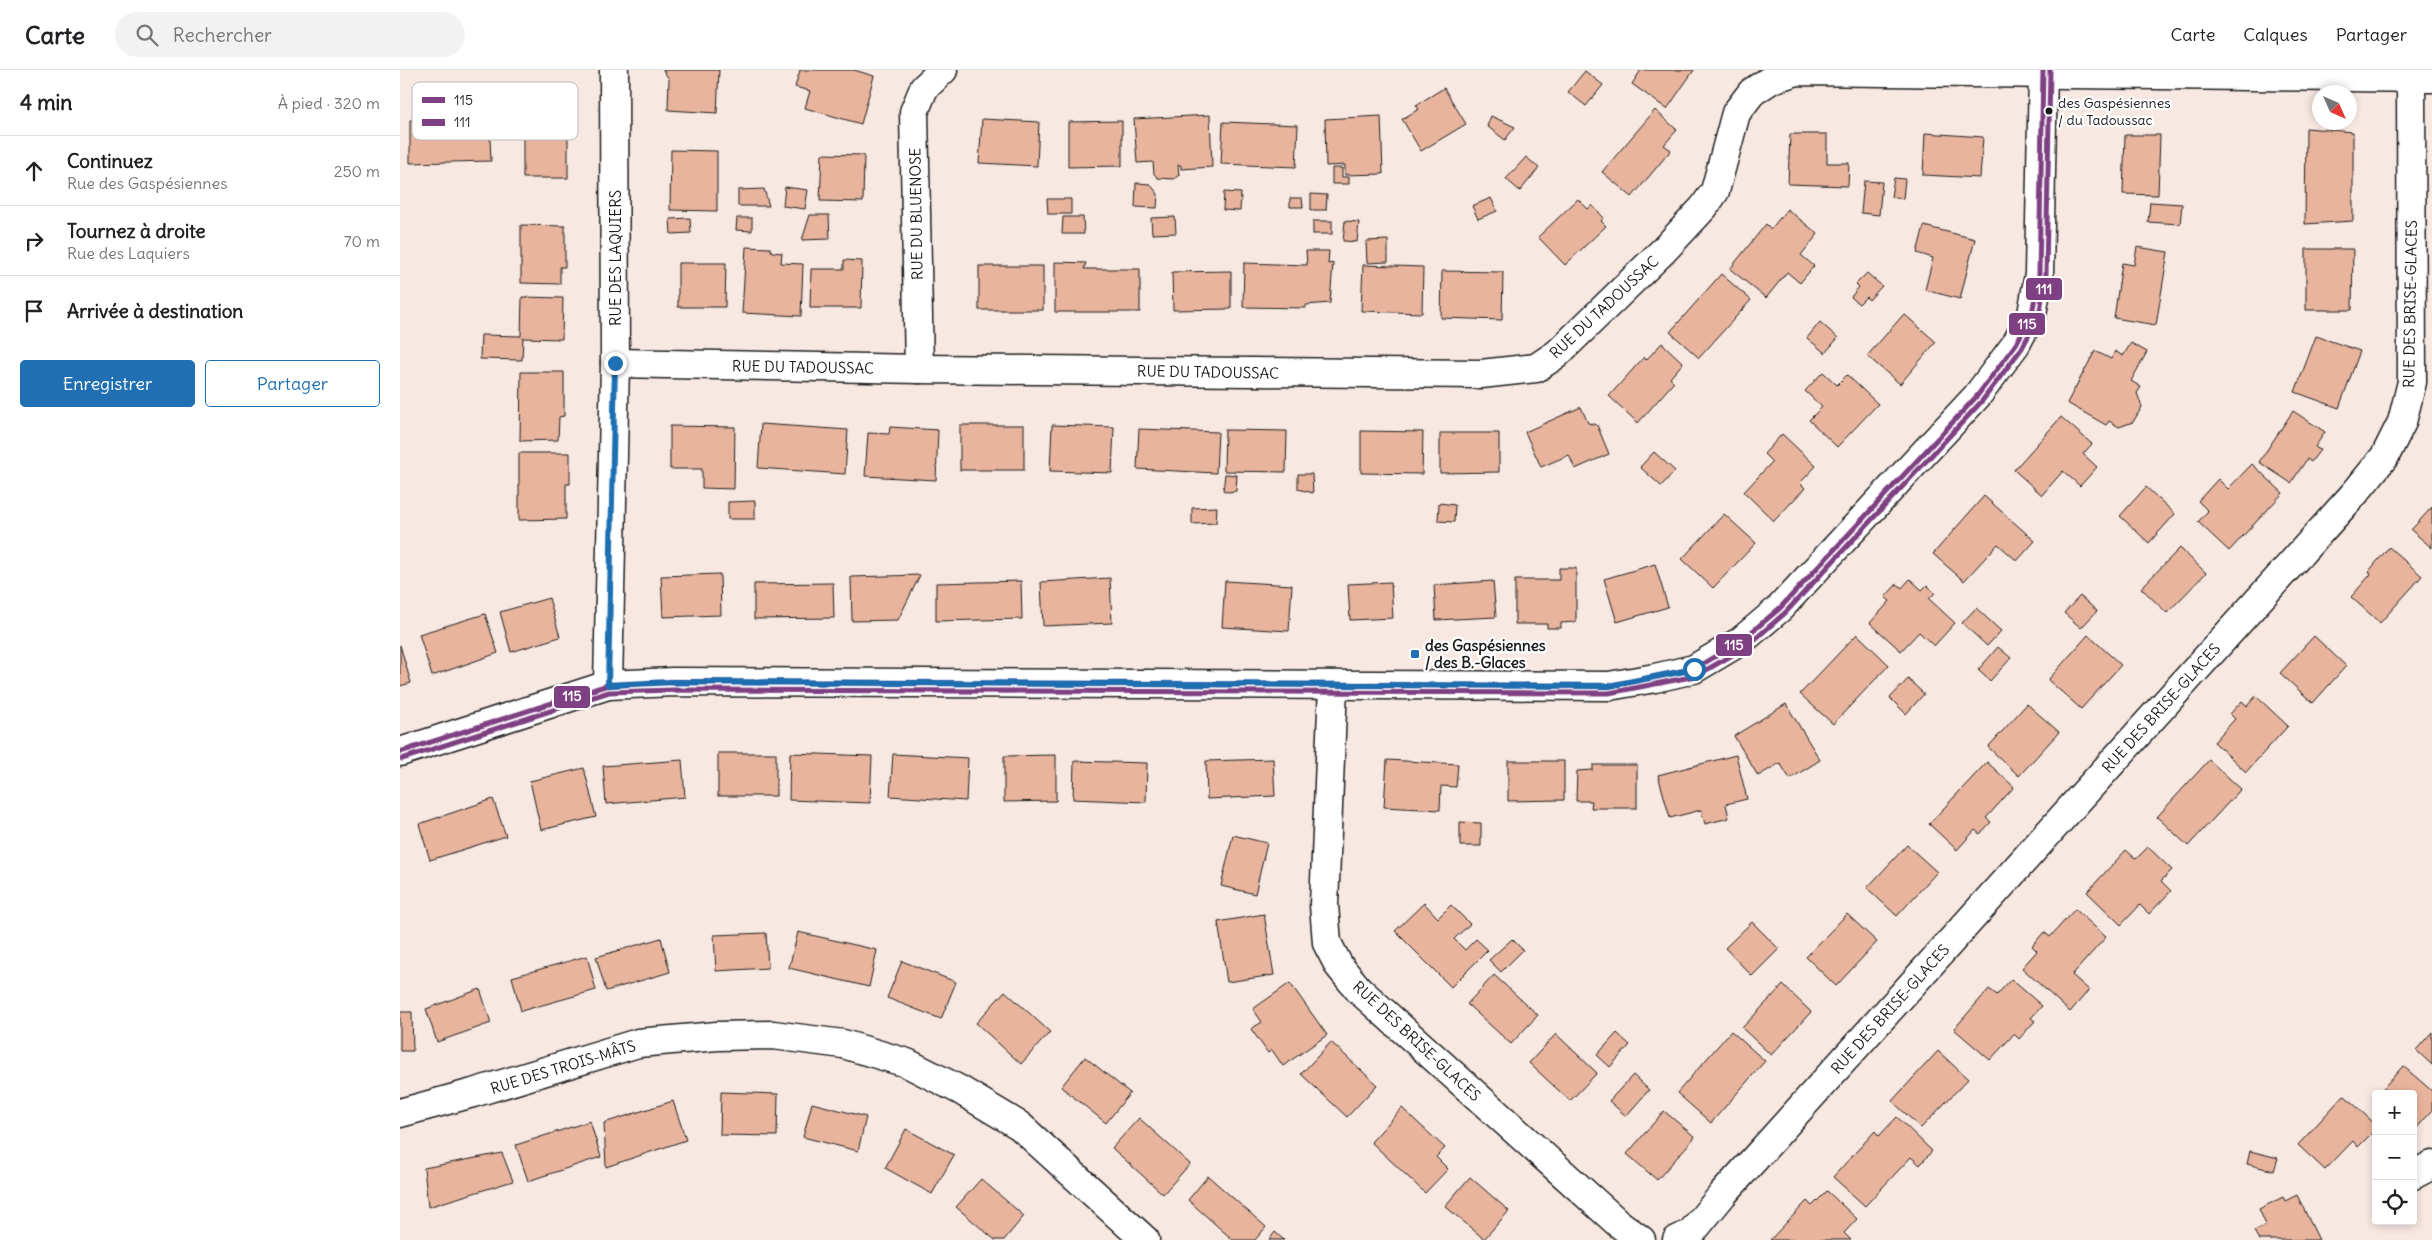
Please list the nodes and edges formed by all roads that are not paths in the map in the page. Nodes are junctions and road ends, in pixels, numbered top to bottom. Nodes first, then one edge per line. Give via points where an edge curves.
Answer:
1 (614, 70) edge
2 (943, 70) edge
3 (2043, 72) edge
4 (2422, 78) edge
5 (615, 363) junction
6 (919, 369) junction
7 (608, 685) junction
8 (1333, 686) junction
9 (400, 752) edge
10 (400, 1113) edge
11 (2432, 1165) edge
12 (2417, 1173) edge
13 (1145, 1240) edge
14 (1641, 1240) edge
15 (1677, 1240) edge

1 - 5 street, RUE DES LAQUIERS
2 - 6 street, RUE DU BLUENOSE via 924,88 914,112
3 - 4 street, RUE DU TADOUSSAC
3 - 6 street, RUE DU TADOUSSAC via 1797,71 1772,78 1752,92 1736,113 1718,181 1704,207 1557,354 1536,368 1481,374
3 - 8 street via 2039,274 2032,314 2016,344 1977,396 1780,608 1741,641 1694,669 1609,686
4 - 15 street, RUE DES BRISE-GLACES via 2412,382 2402,422 2386,456 1690,1233
5 - 6 street, RUE DU TADOUSSAC
5 - 7 street, RUE DES LAQUIERS
7 - 8 street via 683,682
7 - 9 street
8 - 14 street, RUE DES BRISE-GLACES via 1324,905 1327,943 1339,966 1359,990 1618,1223
10 - 13 street, RUE DES TROIS-MÂTS via 638,1043 773,1035 843,1044 907,1063 1020,1126
11 - 12 street

